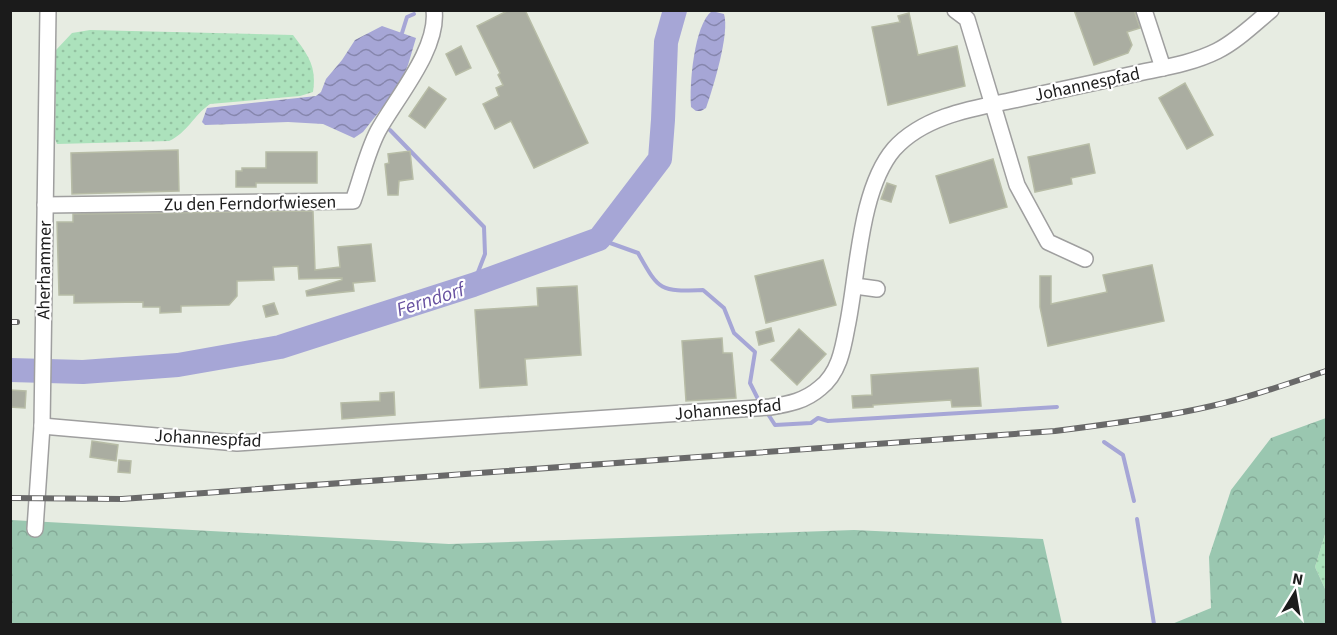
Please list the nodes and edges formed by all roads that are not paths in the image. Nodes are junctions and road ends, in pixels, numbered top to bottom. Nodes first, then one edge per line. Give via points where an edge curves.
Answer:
1 (48, 10) edge
2 (434, 10) edge
3 (955, 10) edge
4 (1144, 10) edge
5 (1271, 10) edge
6 (1163, 68) junction
7 (994, 104) junction
8 (45, 205) junction
9 (1086, 259) dead end
10 (855, 286) junction
11 (877, 289) dead end
12 (42, 426) junction
13 (35, 529) dead end

1 - 8 street, Aherhammer
2 - 8 street, Zu den Ferndorfwiesen via 435,30 411,80 378,133 353,201
3 - 7 street via 967,20
4 - 6 street
5 - 6 street, Johannespfad via 1217,51
6 - 7 street, Johannespfad
7 - 9 street via 1017,185 1048,242
7 - 10 street, Johannespfad via 948,115 921,127 895,149 878,173 867,204
8 - 12 street, Aherhammer
10 - 11 street
10 - 12 street, Johannespfad via 840,360 822,387 799,402 770,407 237,443
12 - 13 street, Aherhammer

